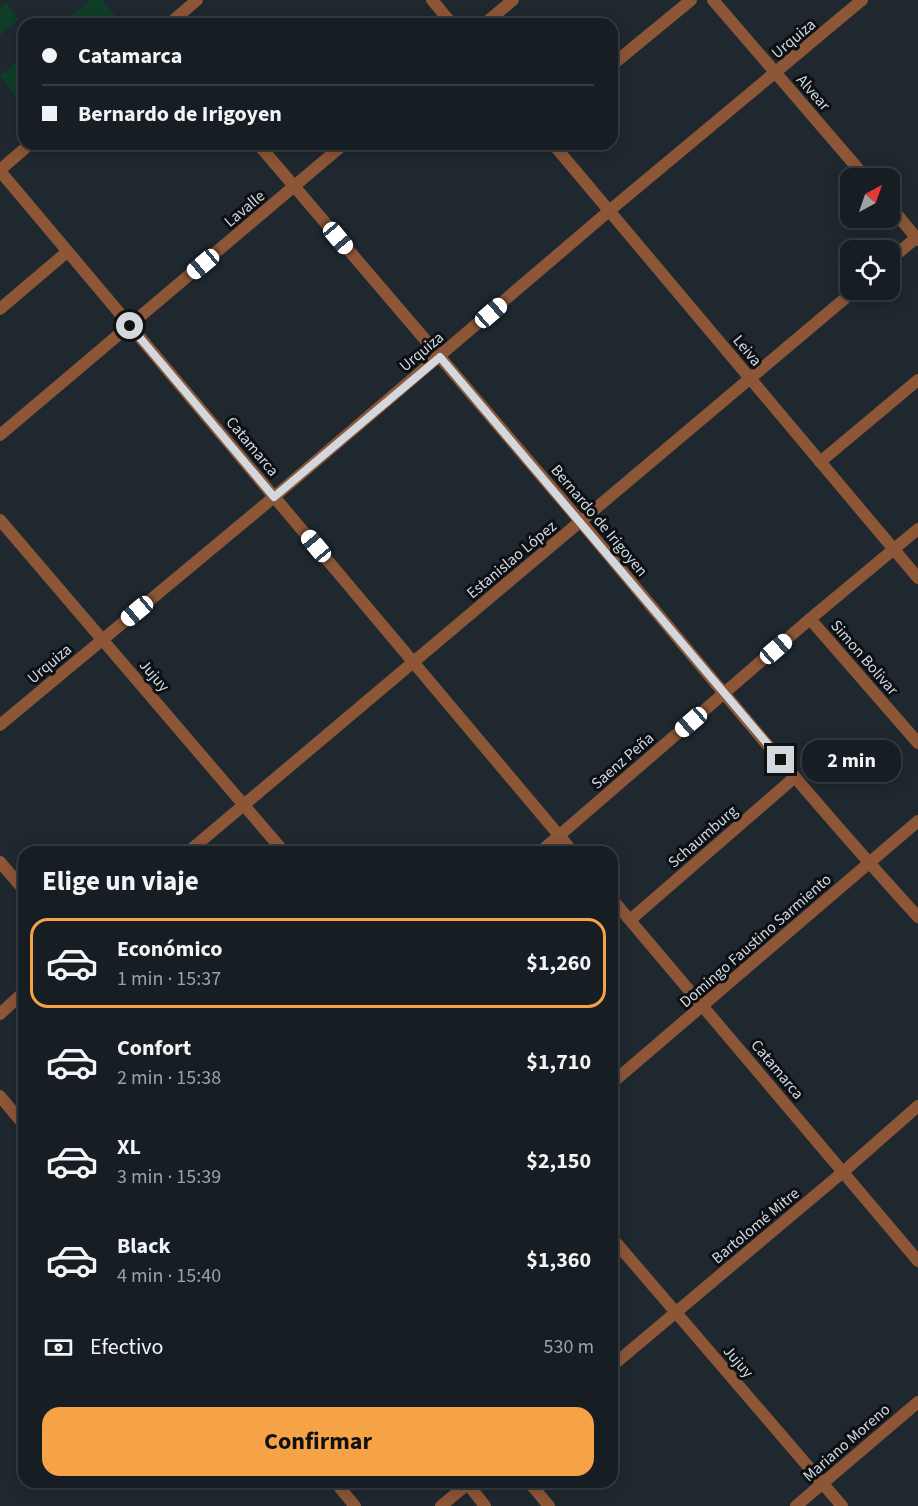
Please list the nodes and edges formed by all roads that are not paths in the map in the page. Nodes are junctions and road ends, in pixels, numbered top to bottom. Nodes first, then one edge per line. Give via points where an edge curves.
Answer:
1 (197, 0) edge
2 (432, 0) edge
3 (513, 0) edge
4 (691, 0) edge
5 (713, 0) edge
6 (862, 0) edge
7 (177, 18) edge
8 (447, 18) edge
9 (491, 18) edge
10 (618, 60) edge
11 (776, 74) junction
12 (23, 150) edge
13 (263, 150) edge
14 (337, 150) edge
15 (558, 150) edge
16 (857, 168) edge
17 (0, 171) edge
18 (295, 187) junction
19 (609, 211) junction
20 (900, 218) edge
21 (917, 238) edge
22 (67, 252) junction
23 (900, 252) edge
24 (843, 300) edge
25 (0, 309) edge
26 (130, 326) junction
27 (440, 357) junction
28 (750, 379) junction
29 (918, 380) edge
30 (0, 435) edge
31 (820, 462) junction
32 (274, 497) junction
33 (0, 520) edge
34 (580, 521) junction
35 (918, 529) edge
36 (894, 550) junction
37 (918, 578) edge
38 (810, 619) junction
39 (102, 640) junction
40 (414, 662) junction
41 (724, 694) junction
42 (0, 725) edge
43 (918, 743) edge
44 (795, 777) junction
45 (244, 805) junction
46 (918, 821) edge
47 (559, 836) junction
48 (195, 846) edge
49 (279, 846) edge
50 (547, 846) edge
51 (568, 846) edge
52 (0, 862) edge
53 (869, 864) junction
54 (18, 883) edge
55 (618, 906) edge
56 (918, 917) edge
57 (630, 920) junction
58 (18, 998) edge
59 (703, 1006) junction
60 (0, 1014) edge
61 (618, 1078) edge
62 (0, 1096) edge
63 (918, 1106) edge
64 (18, 1118) edge
65 (843, 1172) junction
66 (618, 1245) edge
67 (918, 1261) edge
68 (677, 1314) junction
69 (618, 1361) edge
70 (918, 1402) edge
71 (823, 1484) junction
72 (340, 1488) edge
73 (463, 1488) edge
74 (472, 1488) edge
75 (534, 1488) edge
76 (355, 1506) edge
77 (441, 1506) edge
78 (485, 1506) edge
79 (549, 1506) edge
80 (796, 1506) edge
81 (842, 1506) edge

1 - 7 street
2 - 8 street
3 - 9 street
4 - 10 street
5 - 11 street, Alvear
6 - 11 street, Urquiza
11 - 16 street, Alvear
11 - 19 street, Urquiza
12 - 17 street
13 - 18 street, Bernardo de Irigoyen
14 - 18 street, Lavalle
15 - 19 street, Leiva
17 - 22 street, Catamarca
18 - 26 street, Lavalle
18 - 27 street, Bernardo de Irigoyen
19 - 27 street, Urquiza
19 - 28 street, Leiva
20 - 21 street
21 - 23 street
22 - 25 street
22 - 26 street, Catamarca
24 - 28 street, Estanislao López
26 - 30 street, Lavalle
26 - 32 street, Catamarca
27 - 32 street, Urquiza
27 - 34 street, Bernardo de Irigoyen
28 - 31 street, Leiva
28 - 34 street, Estanislao López
29 - 31 street
31 - 36 street, Leiva
32 - 39 street, Urquiza
32 - 40 street, Catamarca
33 - 39 street, Jujuy
34 - 40 street, Estanislao López
34 - 41 street, Bernardo de Irigoyen
35 - 36 street, Saenz Peña
36 - 37 street, Leiva
36 - 38 street, Saenz Peña
38 - 41 street, Saenz Peña
38 - 43 street, Simon Bolivar
39 - 42 street, Urquiza
39 - 45 street, Jujuy
40 - 45 street, Estanislao López
40 - 47 street, Catamarca
41 - 44 street, Bernardo de Irigoyen
41 - 47 street, Saenz Peña
44 - 53 street, Bernardo de Irigoyen
44 - 57 street, Schaumburg
45 - 48 street, Estanislao López
45 - 49 street, Jujuy
46 - 53 street, Domingo Faustino Sarmiento
47 - 50 street, Saenz Peña
47 - 51 street, Catamarca
52 - 54 street
53 - 56 street, Bernardo de Irigoyen
53 - 59 street, Domingo Faustino Sarmiento
55 - 57 street, Catamarca
57 - 59 street, Catamarca
58 - 60 street
59 - 61 street, Domingo Faustino Sarmiento
59 - 65 street, Catamarca
62 - 64 street
63 - 65 street, Bartolomé Mitre
65 - 67 street, Catamarca
65 - 68 street, Bartolomé Mitre
66 - 68 street, Jujuy
68 - 69 street, Bartolomé Mitre
68 - 71 street, Jujuy
70 - 71 street, Mariano Moreno
71 - 80 street, Mariano Moreno
71 - 81 street, Jujuy
72 - 76 street
73 - 77 street
74 - 78 street
75 - 79 street

